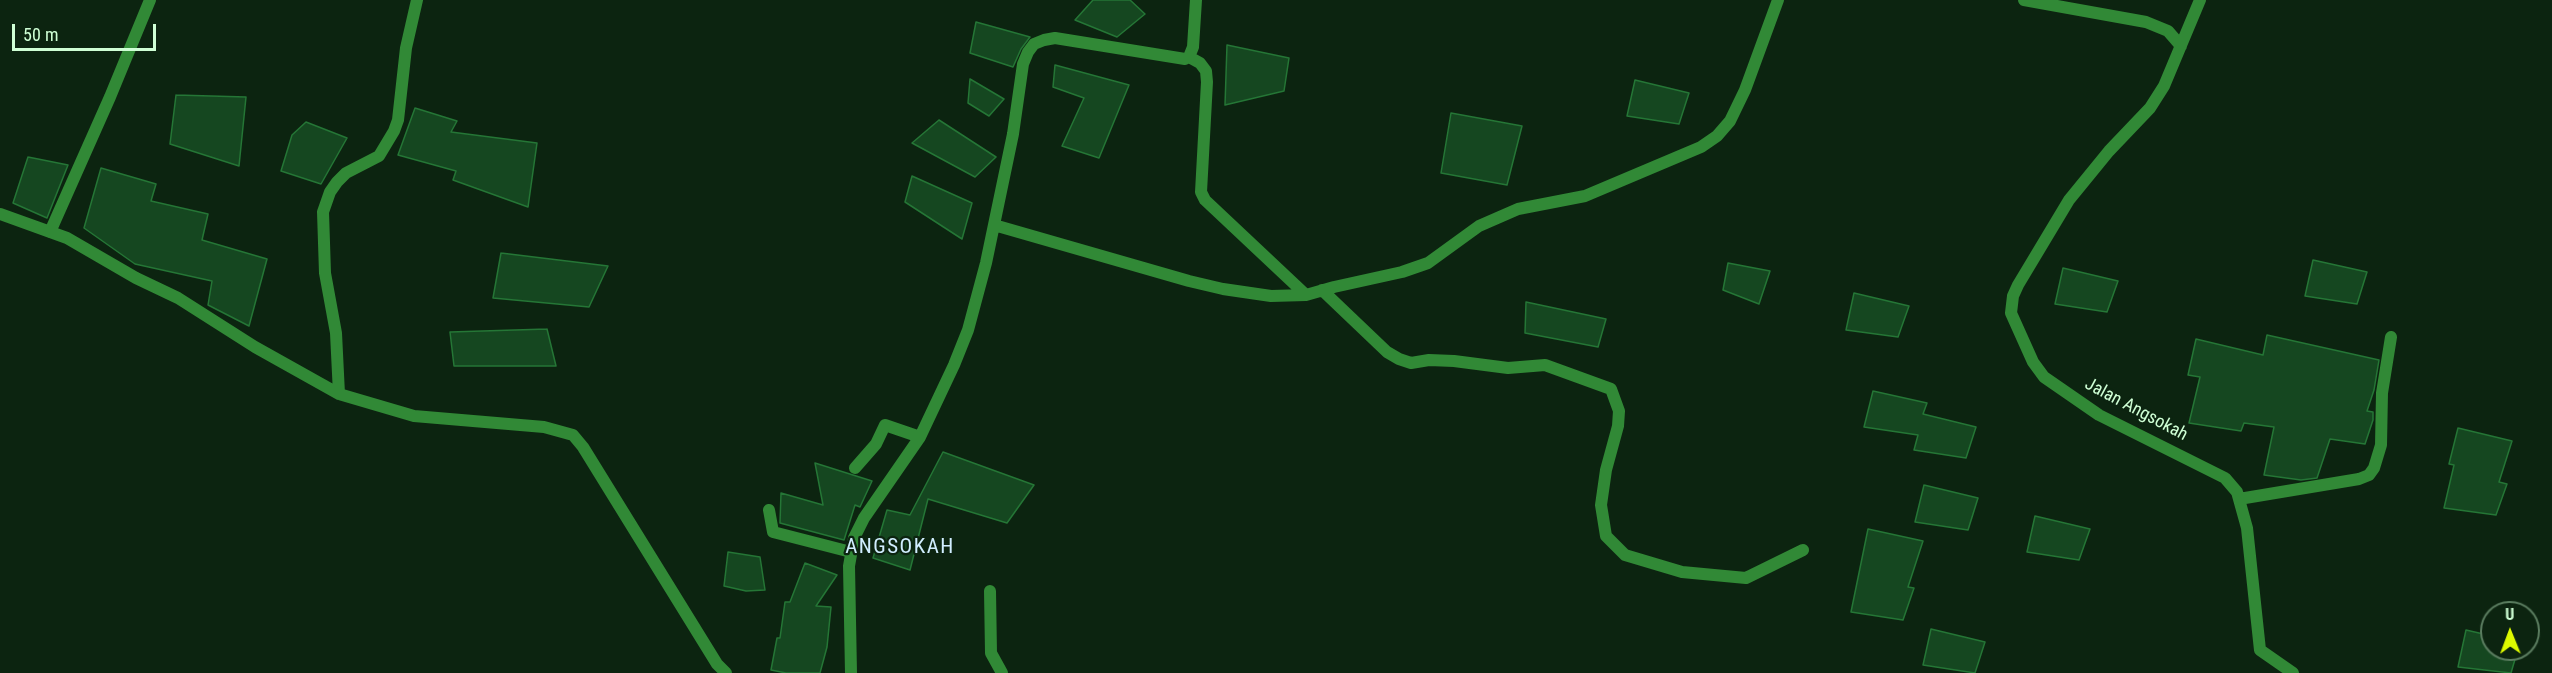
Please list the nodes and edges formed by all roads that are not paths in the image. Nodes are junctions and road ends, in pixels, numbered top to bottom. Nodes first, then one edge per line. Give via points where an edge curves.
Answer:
1 (150, 0) edge
2 (417, 0) edge
3 (1196, 0) edge
4 (1778, 0) edge
5 (2024, 0) edge
6 (2200, 0) edge
7 (2181, 46) junction
8 (1190, 57) junction
9 (0, 214) edge
10 (994, 225) junction
11 (50, 232) junction
12 (1322, 290) junction
13 (1306, 295) junction
14 (2391, 337) dead end
15 (339, 394) junction
16 (920, 437) junction
17 (855, 468) dead end
18 (2239, 499) junction
19 (769, 510) dead end
20 (1803, 550) dead end
21 (851, 552) junction
22 (990, 591) dead end
23 (726, 673) edge
24 (851, 673) edge
25 (1002, 673) edge
26 (2293, 673) edge

1 - 11 street
2 - 15 street via 394,131 379,156 337,182 323,212 325,273 336,333
3 - 8 street
4 - 12 street via 1730,121 1701,147 1586,196 1518,209 1479,226 1428,263
5 - 7 street via 2146,22 2168,32
6 - 7 street, Jalan Angsokah
7 - 18 street, Jalan Angsokah via 2164,87 2150,108 2069,200 2018,285 2011,313 2044,377 2098,415 2225,478
8 - 10 street via 1177,59 1055,38 1034,44 1023,64
8 - 13 street via 1206,71 1207,82 1201,192
9 - 11 street
10 - 13 street via 1223,289 1270,296
10 - 16 street via 968,330
11 - 15 street via 178,298
12 - 13 street
12 - 20 street via 1387,352 1405,361 1454,361 1508,368 1545,365 1611,389 1619,411 1618,426 1601,505 1606,536 1625,555 1682,572 1746,578
14 - 18 street via 2382,393 2381,446 2369,475
15 - 23 street via 414,416 544,427 573,435
16 - 17 street via 885,425 876,444
16 - 21 street via 864,518
18 - 26 street, Jalan Angsokah via 2247,528 2260,650
19 - 21 street via 773,532
21 - 24 street
22 - 25 street via 991,653

